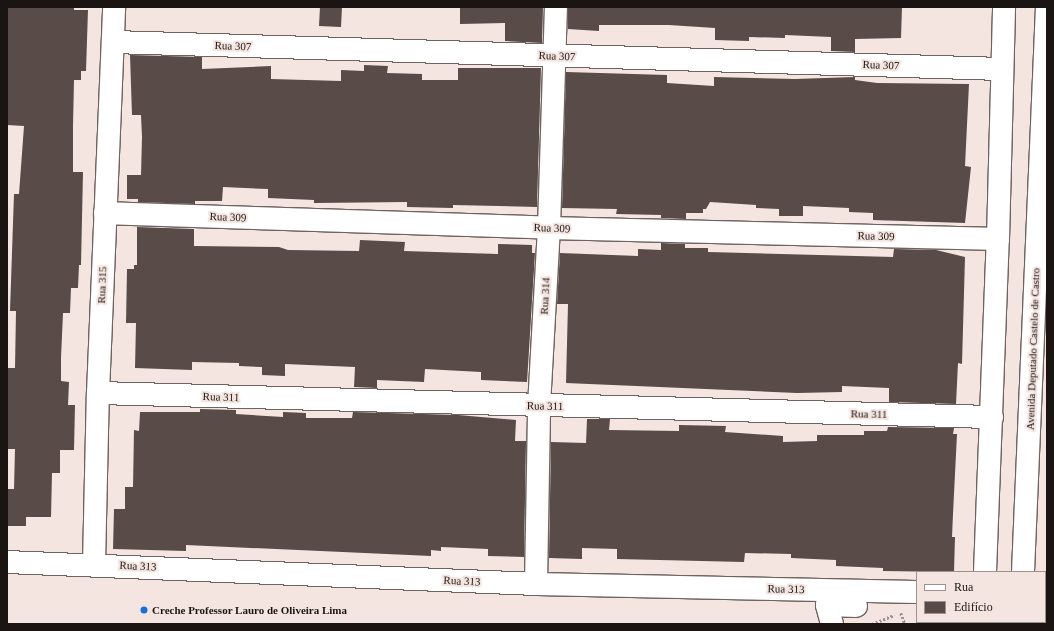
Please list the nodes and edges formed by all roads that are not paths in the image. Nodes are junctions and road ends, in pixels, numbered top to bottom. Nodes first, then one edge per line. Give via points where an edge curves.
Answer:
1 (114, 7) edge
2 (556, 7) edge
3 (1004, 7) edge
4 (1047, 7) edge
5 (113, 42) junction
6 (553, 56) junction
7 (1002, 69) junction
8 (1046, 72) edge
9 (106, 213) junction
10 (549, 228) junction
11 (998, 239) junction
12 (1042, 244) edge
13 (98, 393) junction
14 (539, 406) junction
15 (992, 417) junction
16 (7, 562) edge
17 (94, 564) junction
18 (985, 571) edge
19 (1024, 571) edge
20 (536, 584) junction
21 (916, 592) edge
22 (916, 607) edge
23 (832, 624) edge

1 - 5 street, Rua 315
2 - 6 street, Rua 314
3 - 7 street
4 - 8 street, Avenida Deputado Castelo de Castro
5 - 6 street, Rua 307
5 - 9 street, Rua 315
6 - 7 street, Rua 307
6 - 10 street, Rua 314
7 - 11 street
8 - 12 street, Avenida Deputado Castelo de Castro
9 - 10 street, Rua 309
9 - 13 street, Rua 315
10 - 11 street, Rua 309
10 - 14 street, Rua 314
11 - 15 street
12 - 19 street, Avenida Deputado Castelo de Castro
13 - 14 street, Rua 311
13 - 17 street, Rua 315
14 - 15 street, Rua 311
14 - 20 street, Rua 314
15 - 18 street
16 - 17 street, Rua 313
17 - 20 street, Rua 313
20 - 21 street, Rua 313
22 - 23 street via 827,605

